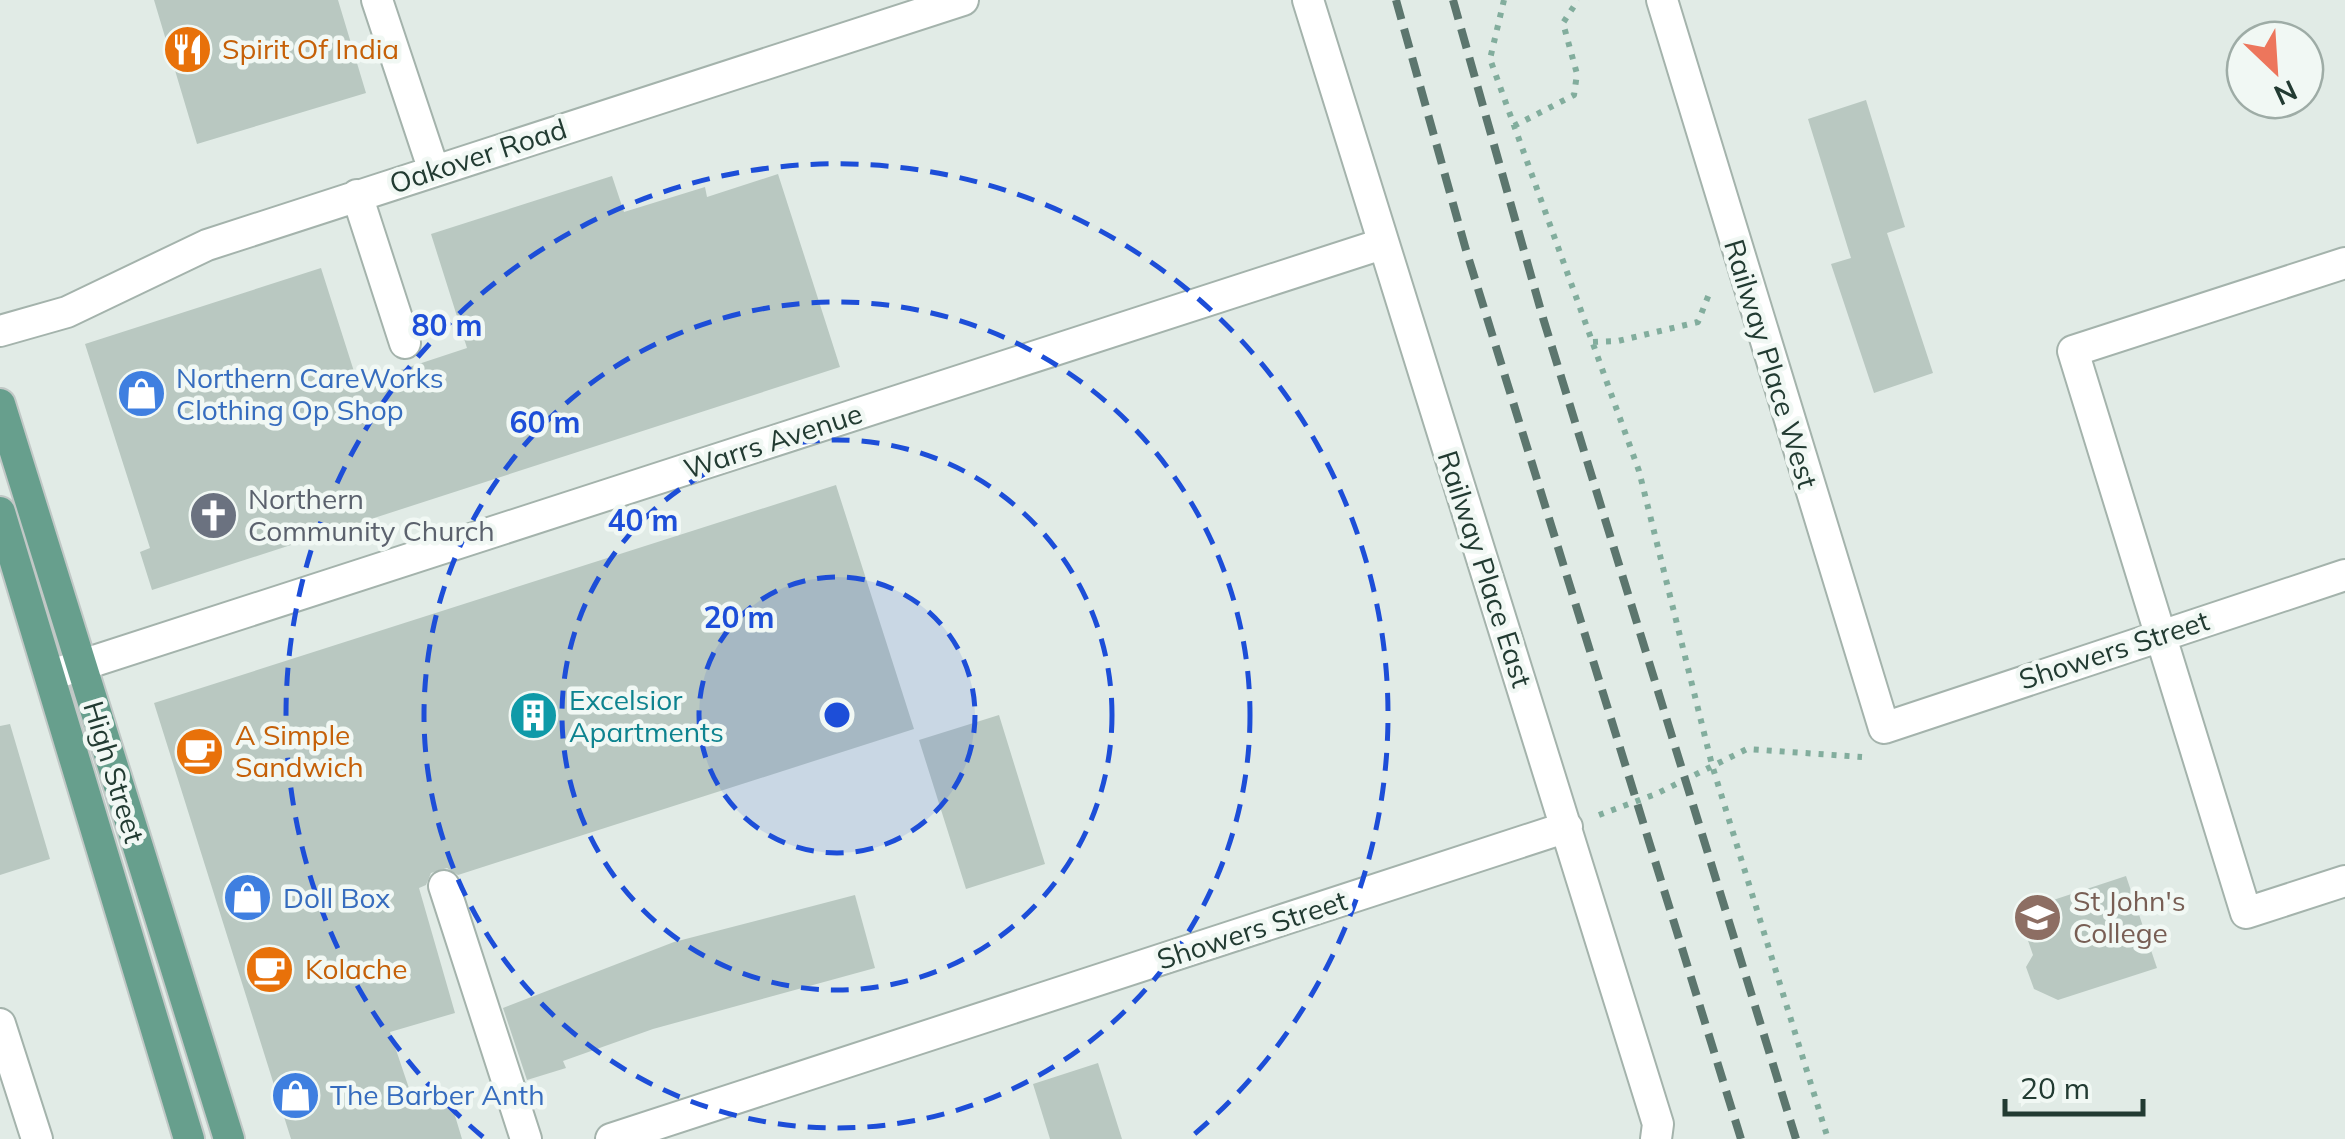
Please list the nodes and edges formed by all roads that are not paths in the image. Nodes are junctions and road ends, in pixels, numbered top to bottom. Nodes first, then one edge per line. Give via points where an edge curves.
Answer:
1 (377, 0) edge
2 (963, 0) edge
3 (1308, 0) edge
4 (1662, 0) edge
5 (434, 171) junction
6 (358, 195) junction
7 (1382, 244) junction
8 (2345, 262) edge
9 (0, 331) edge
10 (404, 343) dead end
11 (0, 404) edge
12 (0, 512) edge
13 (44, 547) junction
14 (14, 557) junction
15 (2345, 575) edge
16 (2159, 635) junction
17 (81, 665) junction
18 (50, 675) junction
19 (1884, 728) joint
20 (1567, 826) junction
21 (2345, 881) edge
22 (444, 886) dead end
23 (0, 1024) edge
24 (37, 1139) edge
25 (189, 1139) edge
26 (229, 1139) edge
27 (526, 1139) edge
28 (611, 1139) edge
29 (1656, 1139) edge

1 - 5 street
2 - 5 street, Oakover Road
3 - 7 street, Railway Place East
4 - 19 street, Railway Place West
5 - 6 street, Oakover Road
6 - 9 street, Oakover Road via 207,245 67,312
6 - 10 street
7 - 17 street, Warrs Avenue
7 - 20 street, Railway Place East
8 - 16 street via 2072,351
11 - 13 main road, High Street
12 - 14 main road, High Street
13 - 14 main road
13 - 17 main road, High Street
14 - 18 main road, High Street
15 - 16 street, Showers Street
16 - 19 street, Showers Street
16 - 21 street via 2246,913
17 - 18 street, Warrs Avenue
17 - 26 main road, High Street
18 - 25 main road, High Street
20 - 28 street, Showers Street
20 - 29 street, Railway Place East via 1658,1124
22 - 27 street
23 - 24 street

